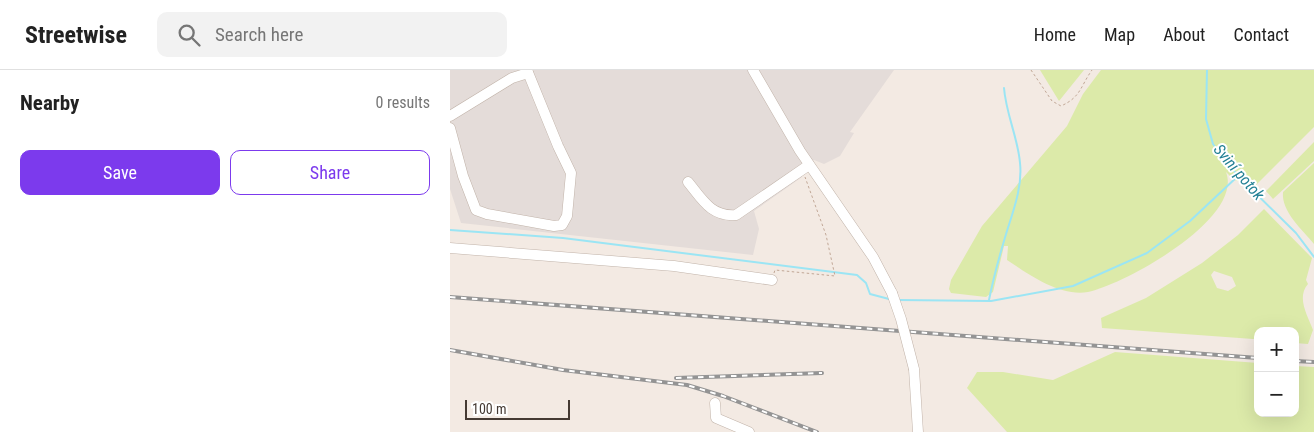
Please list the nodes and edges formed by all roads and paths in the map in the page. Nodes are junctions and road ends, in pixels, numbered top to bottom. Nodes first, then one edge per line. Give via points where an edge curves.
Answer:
1 (753, 70) edge
2 (1031, 70) edge
3 (1092, 70) edge
4 (527, 72) edge
5 (450, 116) edge
6 (450, 128) edge
7 (806, 167) junction
8 (688, 182) dead end
9 (450, 248) edge
10 (772, 280) joint
11 (715, 403) dead end
12 (749, 432) edge
13 (918, 432) edge

1 - 7 street
2 - 3 path via 1052,101 1061,106 1079,95
4 - 5 street
4 - 6 street via 571,173 567,216 562,225 476,210
7 - 8 street via 736,215 713,212
7 - 10 path via 835,276 775,270
7 - 13 street, bridge via 816,175 862,238 892,293 914,369
9 - 10 street via 674,266
11 - 12 street via 716,418

